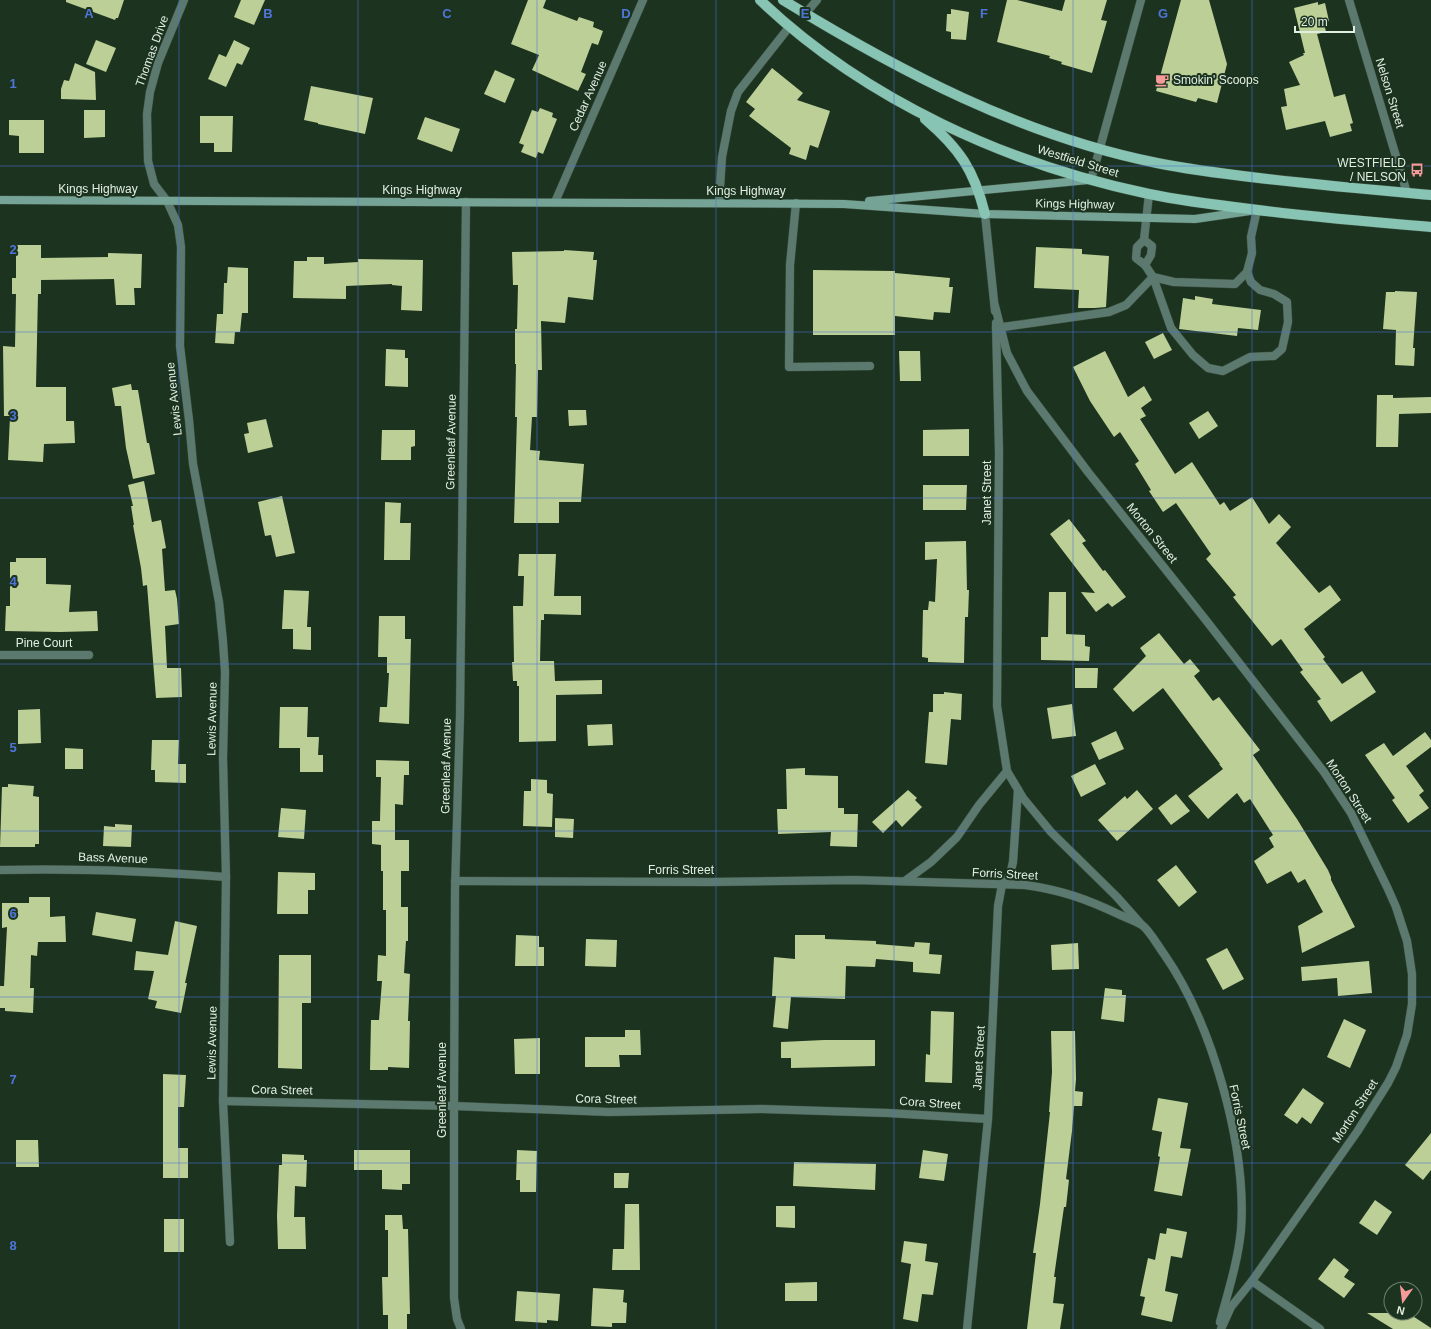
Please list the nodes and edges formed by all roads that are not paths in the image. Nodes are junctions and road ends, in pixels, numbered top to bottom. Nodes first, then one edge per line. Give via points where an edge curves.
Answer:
1 (184, 0) edge
2 (643, 0) edge
3 (760, 0) edge
4 (782, 0) edge
5 (817, 0) edge
6 (1142, 0) edge
7 (1349, 0) edge
8 (805, 14) junction
9 (790, 26) junction
10 (914, 108) junction
11 (1099, 149) junction
12 (1091, 180) junction
13 (979, 192) junction
14 (1407, 192) junction
15 (1149, 194) junction
16 (1431, 195) edge
17 (0, 200) edge
18 (167, 201) junction
19 (466, 202) junction
20 (555, 202) junction
21 (719, 203) junction
22 (796, 204) junction
23 (844, 204) junction
24 (1257, 210) junction
25 (985, 214) junction
26 (1146, 218) junction
27 (1431, 228) edge
28 (1144, 240) junction
29 (1145, 264) junction
30 (1247, 272) junction
31 (1154, 277) junction
32 (998, 327) junction
33 (870, 366) dead end
34 (0, 655) edge
35 (89, 655) dead end
36 (1007, 771) junction
37 (1018, 790) junction
38 (0, 870) edge
39 (226, 877) junction
40 (455, 881) junction
41 (905, 882) junction
42 (1002, 885) junction
43 (1142, 925) junction
44 (223, 1101) junction
45 (454, 1106) junction
46 (988, 1119) junction
47 (230, 1242) dead end
48 (1252, 1280) junction
49 (461, 1329) edge
50 (967, 1329) edge
51 (1220, 1329) edge
52 (1320, 1329) edge

1 - 18 street, Thomas Drive via 158,63 148,101 148,161 154,184
2 - 20 street, Cedar Avenue
3 - 9 main road, Westfield Street
4 - 8 main road, Westfield Street
5 - 8 street
6 - 11 street
7 - 14 street, Nelson Street
8 - 11 main road, Westfield Street via 960,97 1032,127
9 - 10 main road, Westfield Street via 851,72
9 - 21 street via 738,92 731,111 722,157
10 - 12 main road, Westfield Street via 982,142
10 - 13 main road via 956,149 967,164
11 - 12 street
11 - 14 main road, Westfield Street via 1157,164 1199,171
12 - 13 main road, Kings Highway
12 - 15 main road, Westfield Street
13 - 23 main road, Kings Highway
13 - 25 main road
14 - 16 main road, Westfield Street
15 - 24 main road, Westfield Street
15 - 26 street
17 - 18 main road, Kings Highway
18 - 19 main road, Kings Highway
18 - 39 street, Lewis Avenue via 178,225 181,247 180,346 193,464 219,602 223,642
19 - 20 main road, Kings Highway
19 - 40 street, Greenleaf Avenue via 460,715
20 - 21 main road, Kings Highway
21 - 22 main road, Kings Highway
22 - 23 main road, Kings Highway
22 - 33 street via 790,265 789,367
23 - 25 main road, Kings Highway
24 - 26 main road, Kings Highway via 1196,219
24 - 27 main road, Westfield Street
24 - 30 street
25 - 26 main road, Kings Highway
25 - 32 street, Janet Street
26 - 28 street
28 - 29 street via 1152,246 1151,255
28 - 29 street via 1136,247 1136,258
29 - 31 street
30 - 31 street via 1235,284 1174,282
30 - 31 street via 1251,282 1260,290 1274,294 1287,302 1288,322 1282,349 1274,356 1250,357 1223,371 1208,368 1171,328
31 - 32 street via 1126,305 1109,312
32 - 36 street, Janet Street via 997,706
32 - 48 street, Morton Street via 1007,353 1027,390 1088,472 1324,772 1362,832 1402,925 1410,963 1412,1004 1407,1035 1396,1067 1357,1132
34 - 35 street, Pine Court
36 - 37 street, Janet Street
36 - 41 street via 957,837
37 - 42 street, Janet Street via 1013,862 1010,875
37 - 43 street, Janet Street via 1051,832
38 - 39 street, Bass Avenue via 114,870
39 - 44 street, Lewis Avenue
40 - 41 street, Forris Street
40 - 45 street, Greenleaf Avenue
41 - 42 street, Forris Street
42 - 43 street, Forris Street via 1044,888 1079,897
42 - 46 street, Janet Street via 998,906
43 - 51 street, Forris Street via 1170,963 1197,1014 1217,1070 1233,1133 1240,1190 1241,1229
44 - 45 street, Cora Street
44 - 47 street, Lewis Avenue
45 - 46 street, Cora Street via 609,1112 761,1109
45 - 49 street, Greenleaf Avenue via 454,1298
46 - 50 street, Janet Street
48 - 51 street, Morton Street via 1231,1307
48 - 52 street

